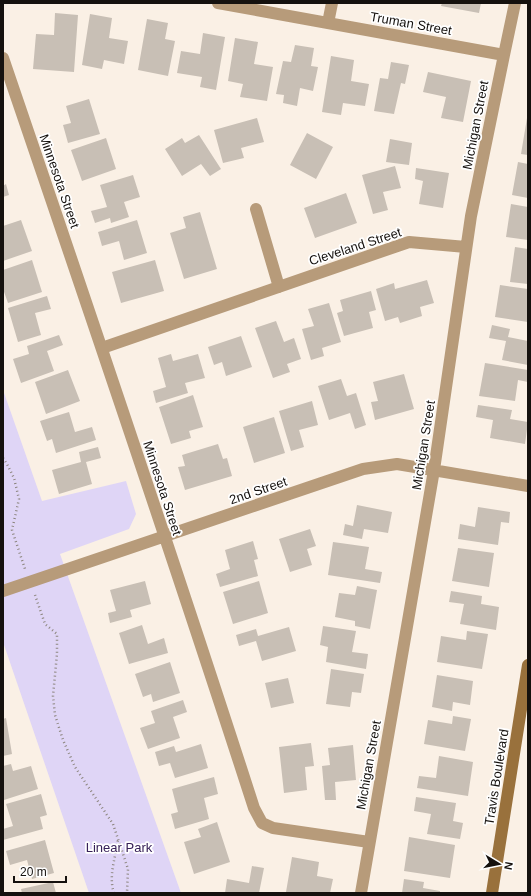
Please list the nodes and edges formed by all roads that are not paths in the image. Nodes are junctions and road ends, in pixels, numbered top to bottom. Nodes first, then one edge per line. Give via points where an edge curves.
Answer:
1 (218, 3) edge
2 (332, 3) edge
3 (516, 3) edge
4 (328, 23) junction
5 (504, 55) junction
6 (3, 58) edge
7 (256, 210) dead end
8 (466, 247) junction
9 (279, 287) junction
10 (102, 348) junction
11 (434, 470) junction
12 (528, 486) edge
13 (165, 537) junction
14 (3, 591) edge
15 (528, 665) edge
16 (369, 842) junction
17 (361, 893) edge
18 (492, 893) edge

1 - 4 street, Truman Street
2 - 4 street
3 - 5 street, Michigan Street
4 - 5 street, Truman Street
5 - 8 street, Michigan Street
6 - 10 street, Minnesota Street
7 - 9 street
8 - 9 street, Cleveland Street via 409,242
8 - 11 street, Michigan Street
9 - 10 street, Cleveland Street
10 - 13 street, Minnesota Street
11 - 12 street, 2nd Street
11 - 13 street, 2nd Street via 397,464 363,469
11 - 16 street, Michigan Street
13 - 14 street, 2nd Street
13 - 16 street, Minnesota Street via 254,808 262,823 273,828
15 - 18 main road, Travis Boulevard
16 - 17 street, Michigan Street

